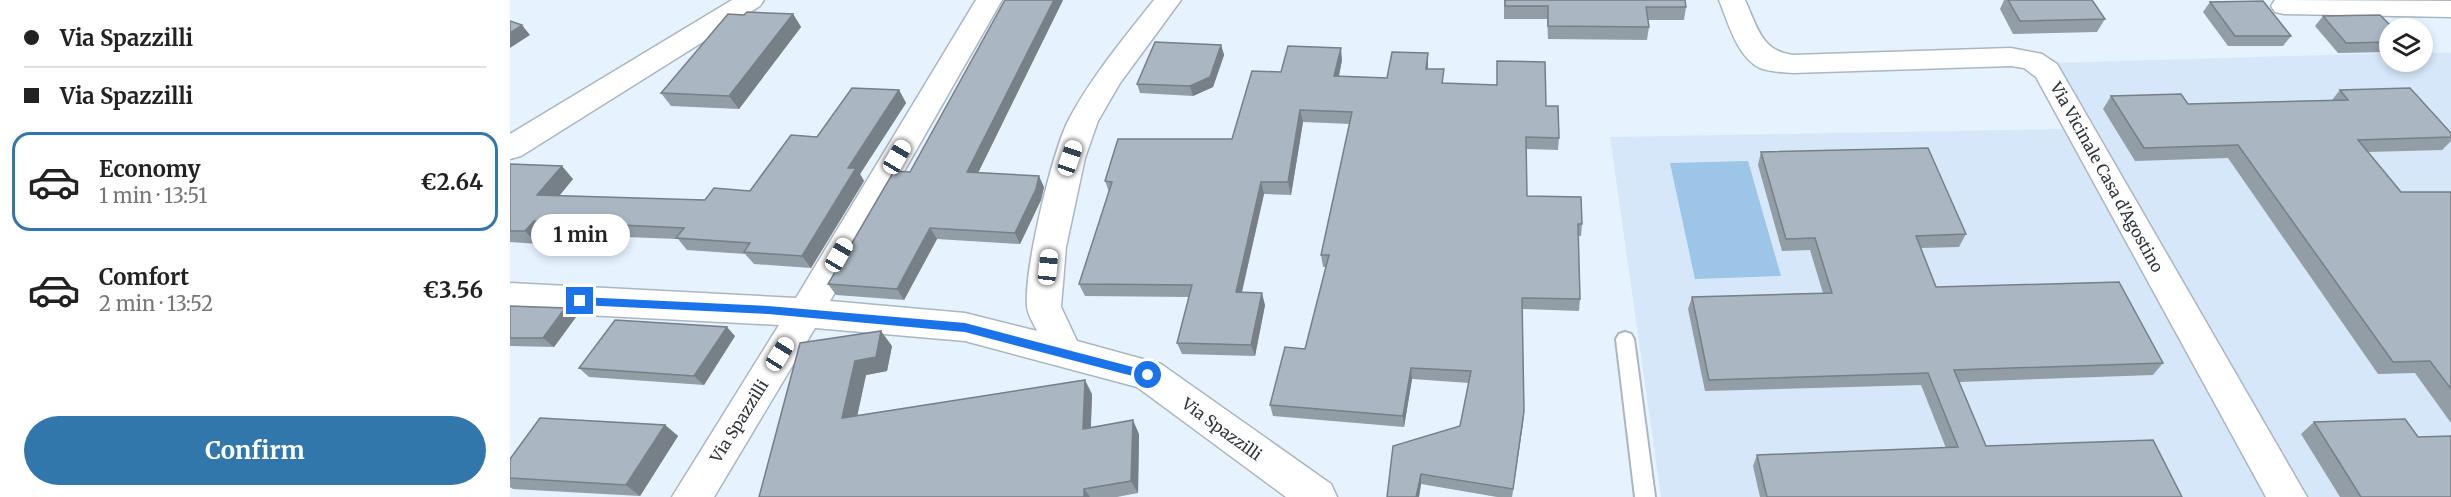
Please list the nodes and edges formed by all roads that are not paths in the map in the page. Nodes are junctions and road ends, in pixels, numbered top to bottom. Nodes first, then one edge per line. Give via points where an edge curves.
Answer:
1 (751, 0) edge
2 (989, 0) edge
3 (1168, 0) edge
4 (1732, 0) edge
5 (2284, 6) dead end
6 (2451, 9) edge
7 (510, 148) edge
8 (510, 297) edge
9 (805, 314) junction
10 (1625, 339) dead end
11 (1064, 353) junction
12 (692, 497) edge
13 (1317, 497) edge
14 (1645, 497) edge
15 (2287, 497) edge

1 - 7 street
2 - 9 street
3 - 11 street via 1108,78 1083,121 1070,158 1050,247 1044,307
4 - 15 street, Via Vicinale Casa d'Agostino via 1753,45 1770,60 1793,64 2012,57 2032,60 2047,71
5 - 6 street
8 - 9 street, Via Spazzilli
9 - 11 street, Via Spazzilli via 965,327
9 - 12 street, Via Spazzilli
10 - 14 lane
11 - 13 street, Via Spazzilli via 1148,375

